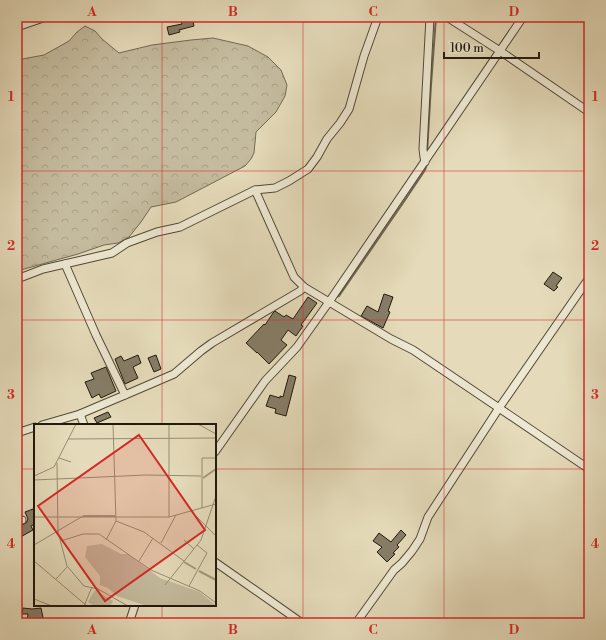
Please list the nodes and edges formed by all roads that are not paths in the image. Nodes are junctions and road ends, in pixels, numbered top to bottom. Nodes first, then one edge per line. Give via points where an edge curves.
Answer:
1 (46, 17) edge
2 (378, 17) edge
3 (430, 17) edge
4 (447, 17) edge
5 (523, 17) edge
6 (17, 27) edge
7 (500, 51) junction
8 (589, 112) edge
9 (425, 162) junction
10 (255, 190) junction
11 (65, 264) junction
12 (589, 278) edge
13 (17, 279) edge
14 (304, 287) junction
15 (329, 302) junction
16 (125, 395) junction
17 (499, 408) junction
18 (80, 414) junction
19 (45, 424) edge
20 (84, 424) edge
21 (34, 427) edge
22 (17, 433) edge
23 (216, 451) edge
24 (589, 469) edge
25 (216, 563) edge
26 (135, 606) edge
27 (129, 623) edge
28 (302, 623) edge
29 (356, 623) edge

1 - 6 street
2 - 10 street via 349,109 326,139 314,162 299,175 274,188
3 - 9 street via 423,149
4 - 7 street
5 - 7 street
7 - 8 street
7 - 9 street
9 - 15 street
10 - 11 street via 180,227 127,243 112,253
10 - 14 street via 294,277
11 - 13 street
11 - 16 street
12 - 17 street
14 - 15 street
14 - 16 street via 212,343 174,374
15 - 17 street via 413,350
15 - 23 street via 297,347 265,381
16 - 18 street
17 - 24 street
17 - 29 street via 428,517 412,551 394,570
18 - 19 street
18 - 20 street
21 - 22 street
25 - 28 street
26 - 27 street

